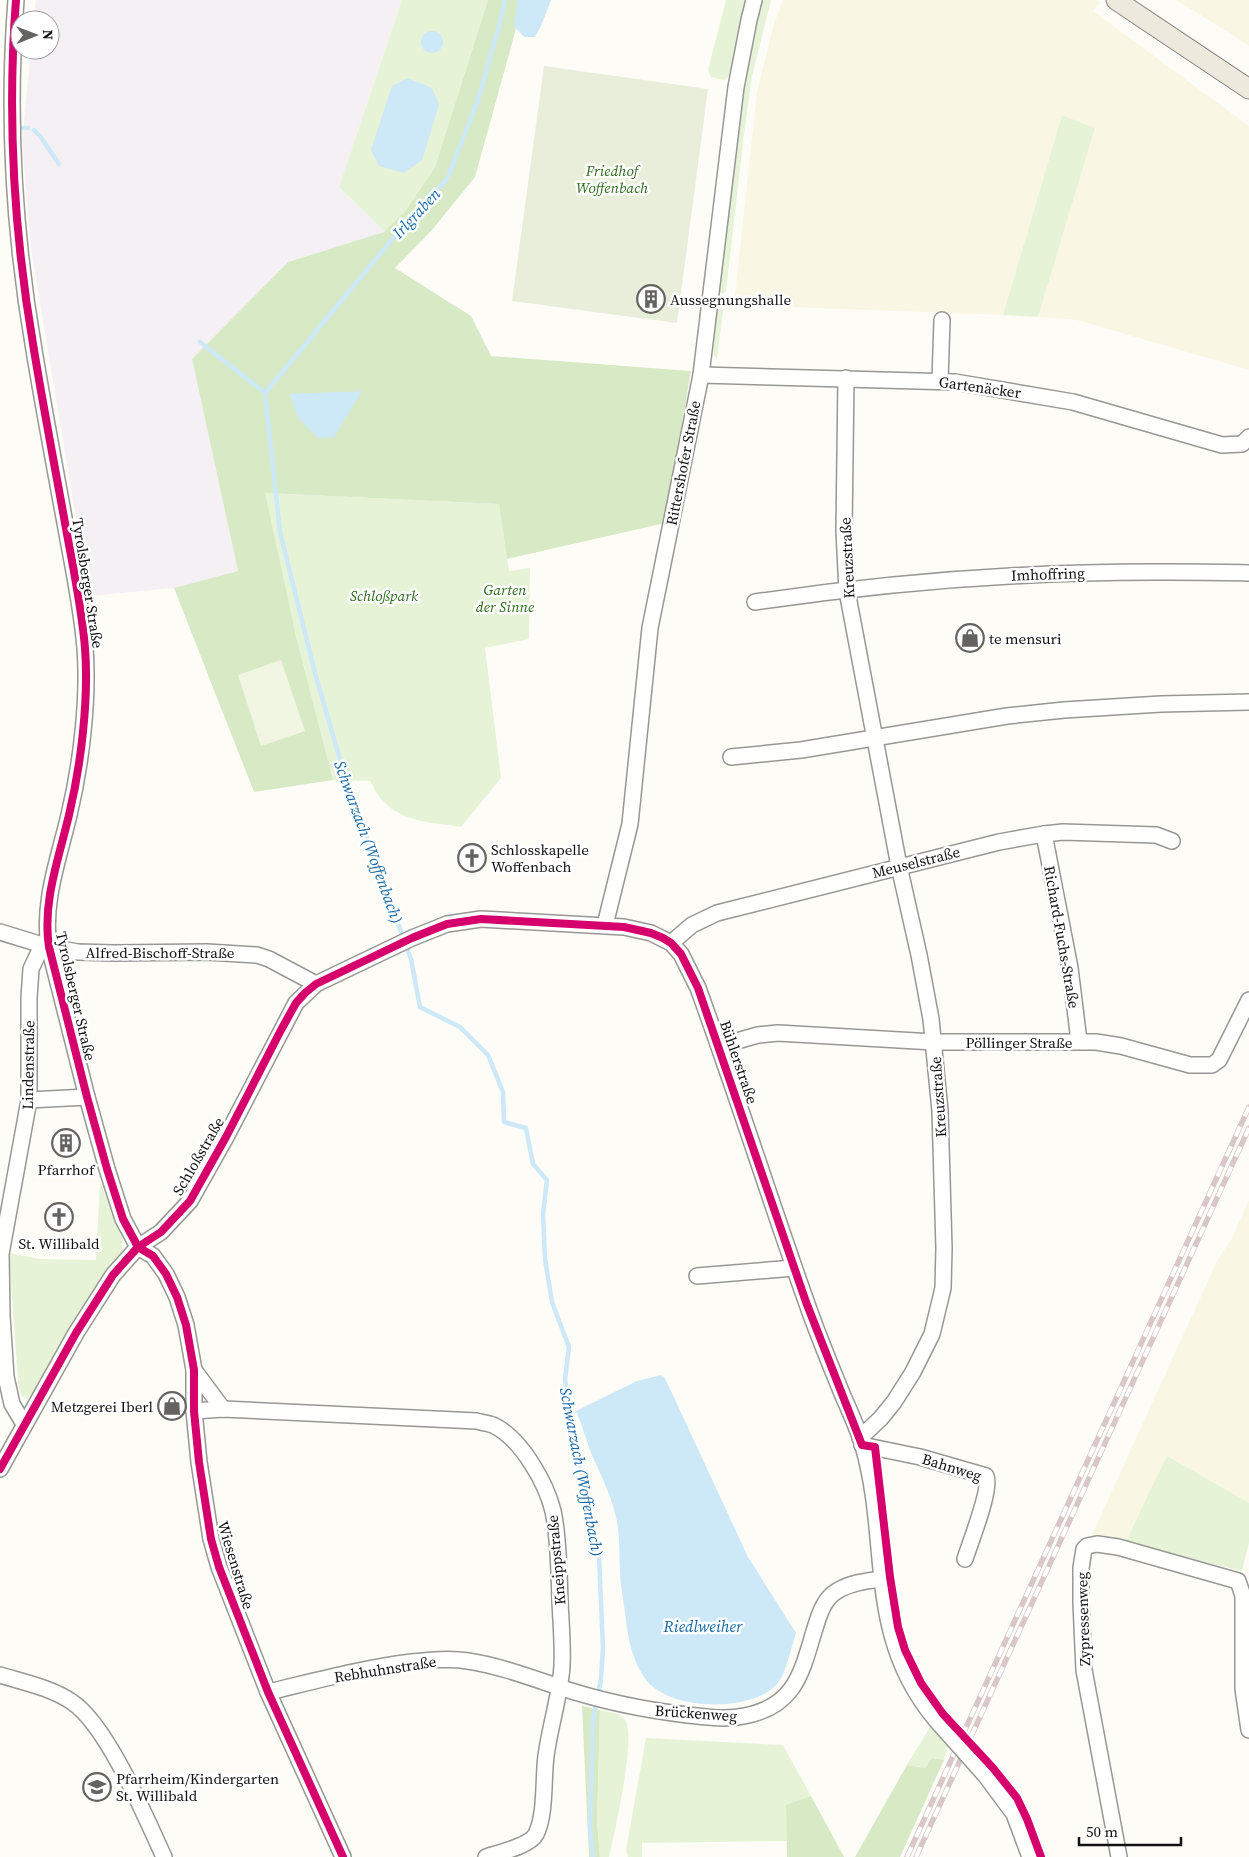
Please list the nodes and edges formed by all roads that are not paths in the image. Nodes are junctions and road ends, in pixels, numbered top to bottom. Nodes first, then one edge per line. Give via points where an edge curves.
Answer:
1 (16, 0) edge
2 (754, 0) edge
3 (1116, 0) edge
4 (1249, 89) edge
5 (7, 151) edge
6 (942, 320) dead end
7 (701, 375) junction
8 (846, 378) junction
9 (940, 380) junction
10 (1249, 437) edge
11 (1249, 573) edge
12 (847, 591) junction
13 (755, 602) dead end
14 (1249, 702) edge
15 (874, 737) junction
16 (731, 757) dead end
17 (1044, 834) junction
18 (1172, 841) dead end
19 (899, 866) junction
20 (605, 925) junction
21 (0, 932) edge
22 (405, 941) joint
23 (671, 943) junction
24 (49, 947) junction
25 (316, 984) junction
26 (1249, 1000) edge
27 (1079, 1041) junction
28 (934, 1042) junction
29 (719, 1046) junction
30 (87, 1097) junction
31 (29, 1100) junction
32 (4, 1204) edge
33 (138, 1247) junction
34 (794, 1268) junction
35 (697, 1276) dead end
36 (194, 1370) junction
37 (223, 1409) junction
38 (194, 1412) junction
39 (24, 1424) junction
40 (861, 1442) junction
41 (0, 1468) edge
42 (965, 1559) dead end
43 (880, 1579) junction
44 (0, 1675) edge
45 (559, 1688) junction
46 (268, 1692) junction
47 (1249, 1730) edge
48 (164, 1857) edge
49 (343, 1857) edge
50 (486, 1857) edge
51 (1030, 1857) edge
52 (1119, 1857) edge

1 - 5 street, Tyrolsberger Straße
2 - 7 street, Rittershofer Straße via 736,87
3 - 4 main road
5 - 24 street, Tyrolsberger Straße via 33,348 78,590 85,650 79,763 47,910
6 - 9 street
7 - 8 street, Gartenäcker
7 - 20 street, Rittershofer Straße via 650,628 629,829
8 - 9 street, Gartenäcker
8 - 12 street, Kreuzstraße via 844,531
9 - 10 street, Gartenäcker via 1073,402 1222,446 1242,444
11 - 12 street, Imhoffring via 1062,573
12 - 13 street, Imhoffring
12 - 15 street, Kreuzstraße
14 - 15 street via 1064,710
15 - 16 street via 801,750
15 - 19 street, Kreuzstraße
17 - 18 street, Meuselstraße via 1156,835
17 - 19 street, Meuselstraße
17 - 27 street, Richard-Fuchs-Straße via 1070,968
19 - 23 street, Meuselstraße via 716,913 692,925
19 - 28 street, Kreuzstraße via 920,955
20 - 22 street, Bühlerstraße via 481,918 447,924
20 - 23 street, Bühlerstraße via 639,930
21 - 24 street, Alfred-Bischoff-Straße
22 - 25 street, Schloßstraße
23 - 29 street, Bühlerstraße via 692,974
24 - 25 street, Alfred-Bischoff-Straße via 78,952 246,953 269,959
24 - 30 street, Tyrolsberger Straße
24 - 31 street, Lindenstraße via 38,954 31,969
25 - 33 street, Schloßstraße via 296,1003 190,1201 161,1232
26 - 27 street, Pöllinger Straße via 1226,1048 1212,1065 1190,1065 1121,1046
27 - 28 street, Pöllinger Straße
28 - 29 street, Pöllinger Straße via 778,1033
28 - 40 street, Kreuzstraße via 940,1111 945,1271 940,1306 932,1334 913,1372 886,1413
29 - 34 street, Bühlerstraße
30 - 31 street
30 - 33 street, Tyrolsberger Straße via 122,1218
31 - 32 street, Lindenstraße via 22,1148
32 - 39 street, Lindenstraße via 1,1273 6,1377 12,1404
33 - 36 street, Wiesenstraße via 153,1256 172,1284 186,1326
33 - 39 street, Schloßstraße via 120,1265 94,1304
34 - 35 street
34 - 40 street, Bühlerstraße
36 - 37 street
36 - 38 street, Wiesenstraße
37 - 38 street, Kneippstraße
37 - 45 street, Kneippstraße via 477,1422 494,1425 510,1436 536,1471 553,1512 561,1622
38 - 46 street, Wiesenstraße via 211,1539
39 - 41 street, Schloßstraße
40 - 42 street, Bahnweg via 986,1476 985,1497
40 - 43 street, Bühlerstraße via 872,1482
43 - 45 street, Brückenweg via 844,1587 827,1600 820,1611 801,1673 786,1695 767,1709 742,1717 723,1718 621,1704
43 - 51 street, Bühlerstraße, bridge via 889,1627 900,1660 921,1700 1014,1814
44 - 48 street via 60,1696 89,1717 123,1771
45 - 46 street, Rebhuhnstraße via 499,1667 446,1659 388,1665
45 - 50 street, Kneippstraße via 536,1836 529,1842
46 - 49 street, Wiesenstraße
47 - 52 street, Zypressenweg via 1244,1689 1242,1589 1238,1580 1106,1544 1092,1544 1084,1549 1081,1603 1084,1670

